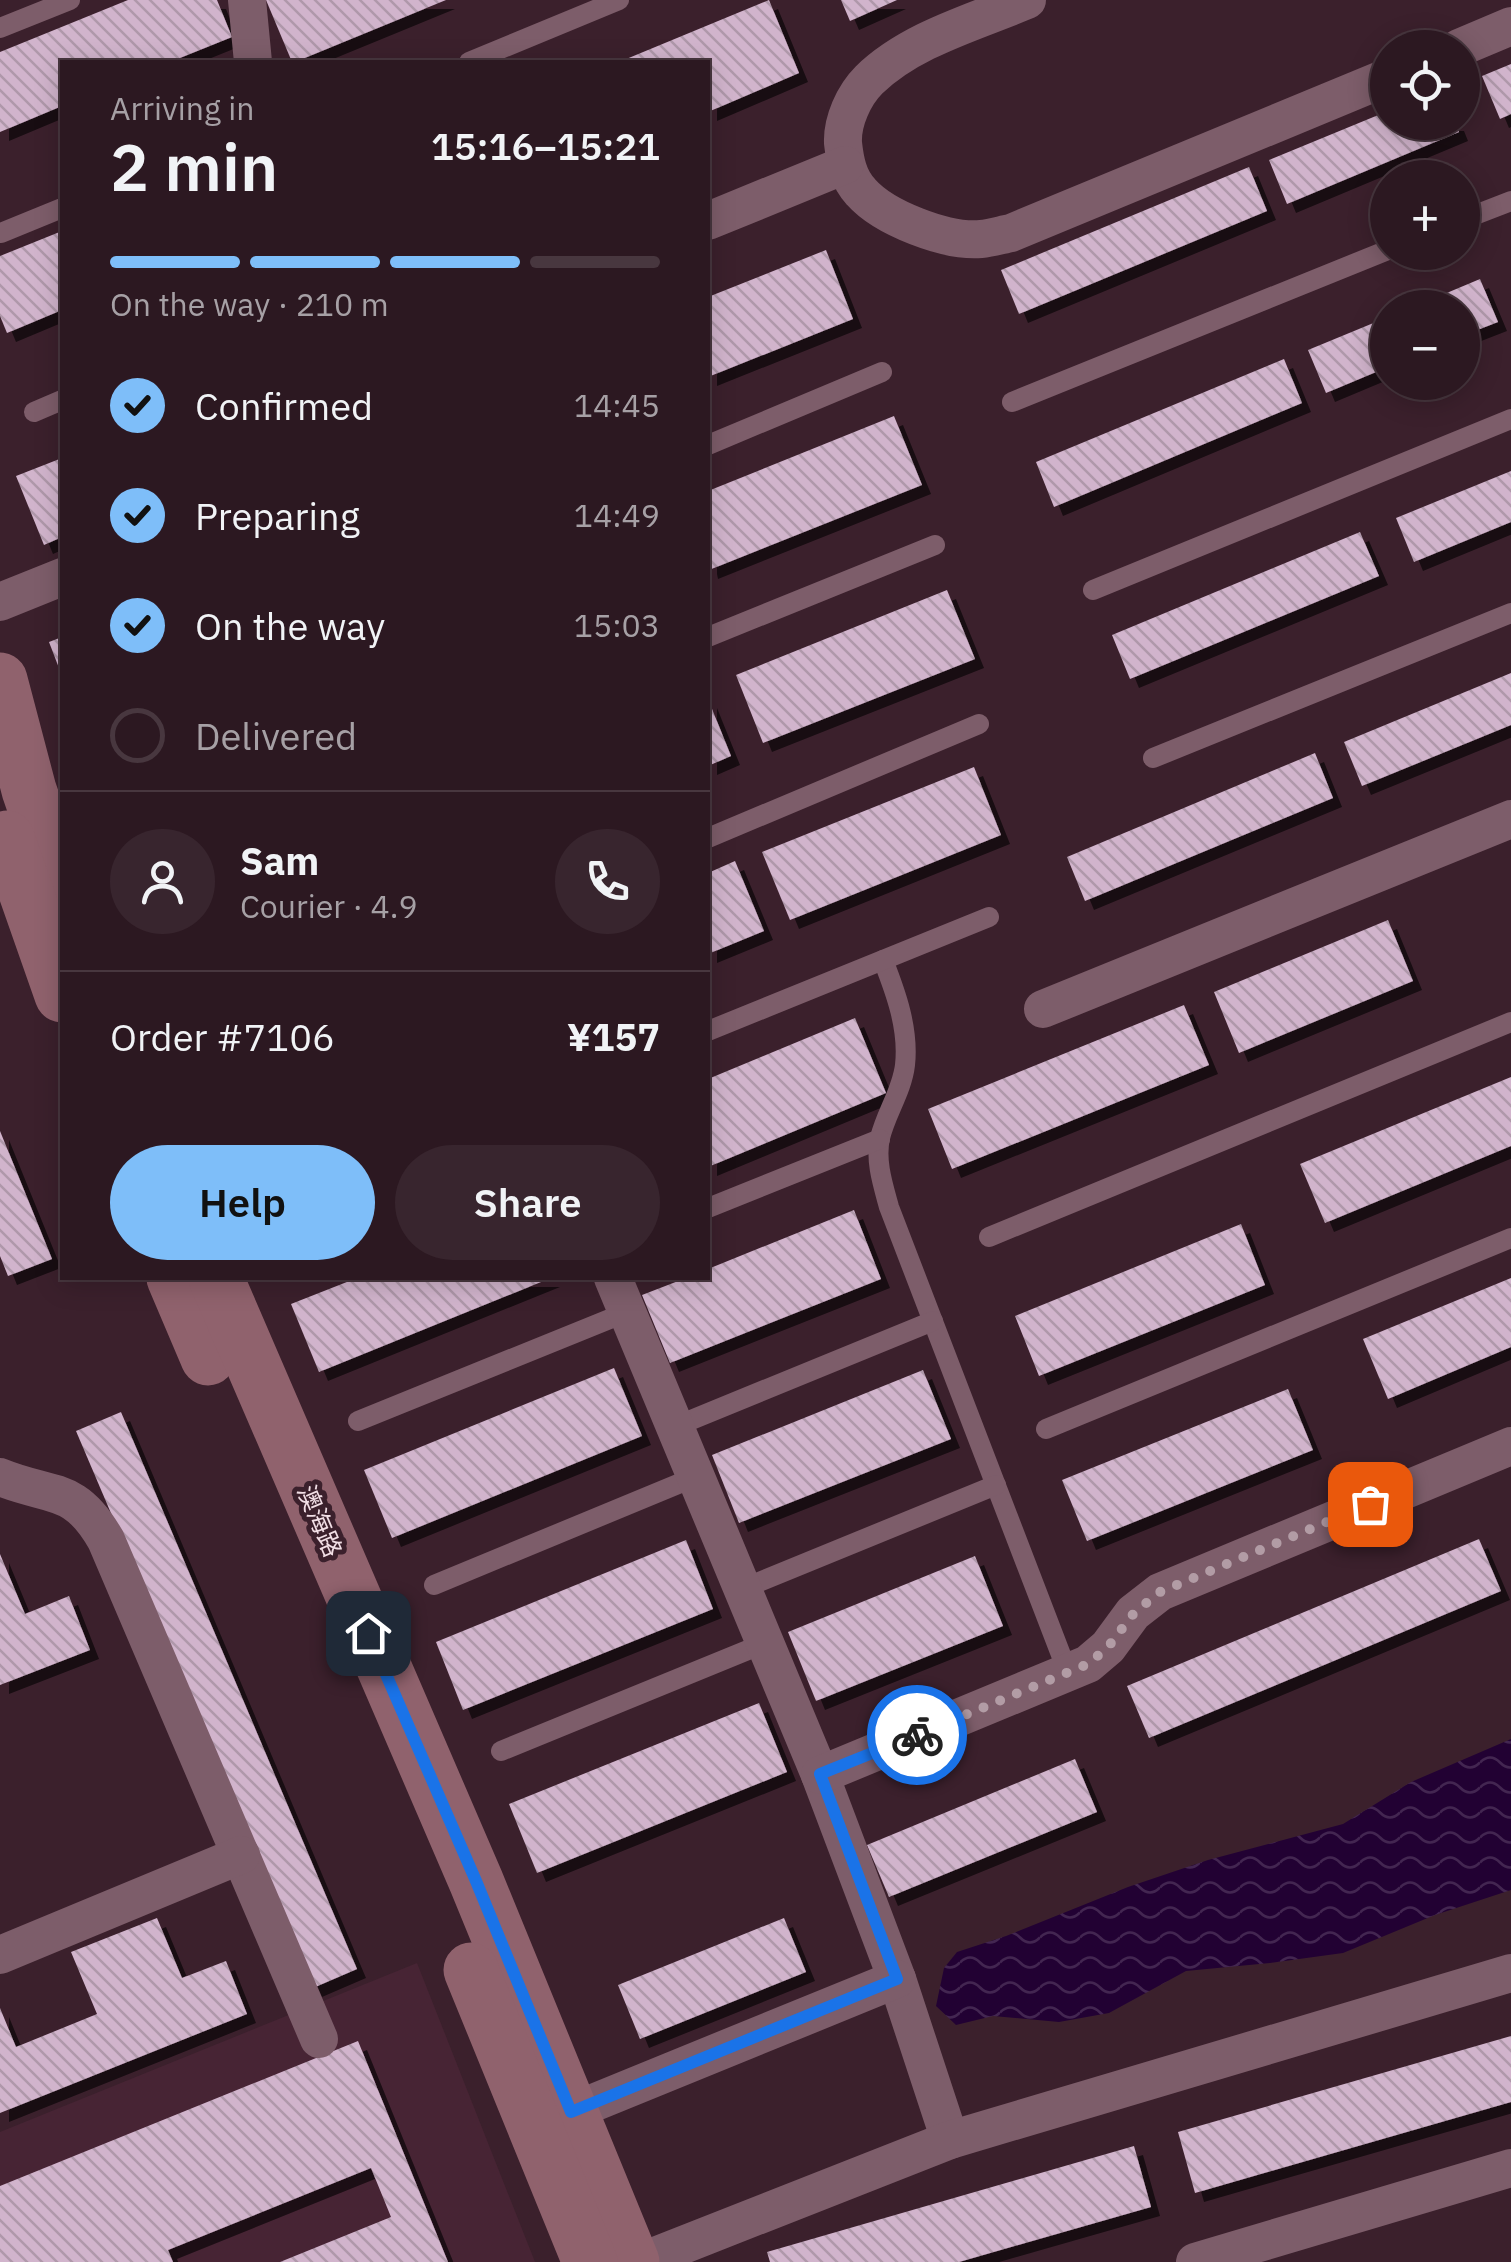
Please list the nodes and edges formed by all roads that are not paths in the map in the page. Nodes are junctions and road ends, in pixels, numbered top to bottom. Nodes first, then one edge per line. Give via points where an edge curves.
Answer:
1 (70, 0) edge
2 (246, 0) edge
3 (620, 0) edge
4 (1028, 0) edge
5 (1511, 26) edge
6 (0, 28) edge
7 (1480, 39) edge
8 (253, 60) edge
9 (474, 60) edge
10 (1370, 84) edge
11 (845, 165) junction
12 (1511, 201) edge
13 (60, 209) edge
14 (1480, 213) edge
15 (710, 220) edge
16 (0, 234) edge
17 (1370, 257) edge
18 (882, 372) dead end
19 (60, 401) edge
20 (1012, 402) dead end
21 (34, 412) dead end
22 (1511, 419) edge
23 (710, 443) edge
24 (934, 544) dead end
25 (60, 578) edge
26 (1092, 590) dead end
27 (0, 602) edge
28 (1511, 612) edge
29 (710, 636) edge
30 (0, 680) edge
31 (979, 724) dead end
32 (1153, 758) dead end
33 (0, 816) edge
34 (1507, 833) edge
35 (710, 837) edge
36 (60, 880) edge
37 (989, 917) dead end
38 (884, 960) junction
39 (60, 990) edge
40 (1043, 1009) dead end
41 (1511, 1022) edge
42 (710, 1030) edge
43 (880, 1140) junction
44 (710, 1207) edge
45 (988, 1236) dead end
46 (1511, 1238) edge
47 (195, 1281) edge
48 (620, 1294) edge
49 (933, 1321) junction
50 (358, 1421) dead end
51 (674, 1427) junction
52 (1046, 1429) dead end
53 (1511, 1446) edge
54 (0, 1477) edge
55 (695, 1477) junction
56 (996, 1485) junction
57 (434, 1585) dead end
58 (742, 1590) junction
59 (765, 1644) junction
60 (1068, 1673) junction
61 (501, 1752) dead end
62 (820, 1774) junction
63 (242, 1855) junction
64 (0, 1955) edge
65 (1511, 1973) edge
66 (897, 1979) junction
67 (319, 2038) dead end
68 (571, 2112) junction
69 (950, 2140) junction
70 (1511, 2168) edge
71 (730, 2246) edge
72 (590, 2262) edge
73 (632, 2262) edge
74 (640, 2262) edge
75 (1195, 2262) edge

1 - 6 lane
2 - 8 street
3 - 9 lane
4 - 11 street via 926,42 867,82 842,132
5 - 7 street
10 - 11 street via 1011,233 979,240 943,235 888,214 860,192
11 - 15 street
12 - 14 lane
13 - 16 lane
17 - 20 lane
18 - 23 lane
19 - 21 lane
22 - 26 lane
24 - 29 lane
25 - 27 street
28 - 32 lane
30 - 36 main road
31 - 35 lane
33 - 39 main road
34 - 40 street
37 - 38 lane
38 - 42 lane
38 - 43 lane via 904,1028 905,1066
41 - 45 lane
43 - 44 lane
43 - 49 lane via 889,1207
46 - 52 lane
47 - 68 main road, 澳海路 via 476,1881
47 - 72 main road, 澳海路
48 - 50 lane
48 - 51 street
49 - 51 lane
49 - 56 lane
51 - 55 street
53 - 60 street via 1160,1592 1108,1647
54 - 63 street via 72,1500 94,1518
55 - 57 lane
55 - 58 street
56 - 58 lane
56 - 60 lane
58 - 59 street
59 - 61 lane
59 - 62 street
60 - 62 street
62 - 66 street
63 - 64 street
63 - 67 street
65 - 69 street
66 - 68 street
66 - 69 street
68 - 73 main road, 澳海路
69 - 71 street
70 - 75 street
71 - 74 street

